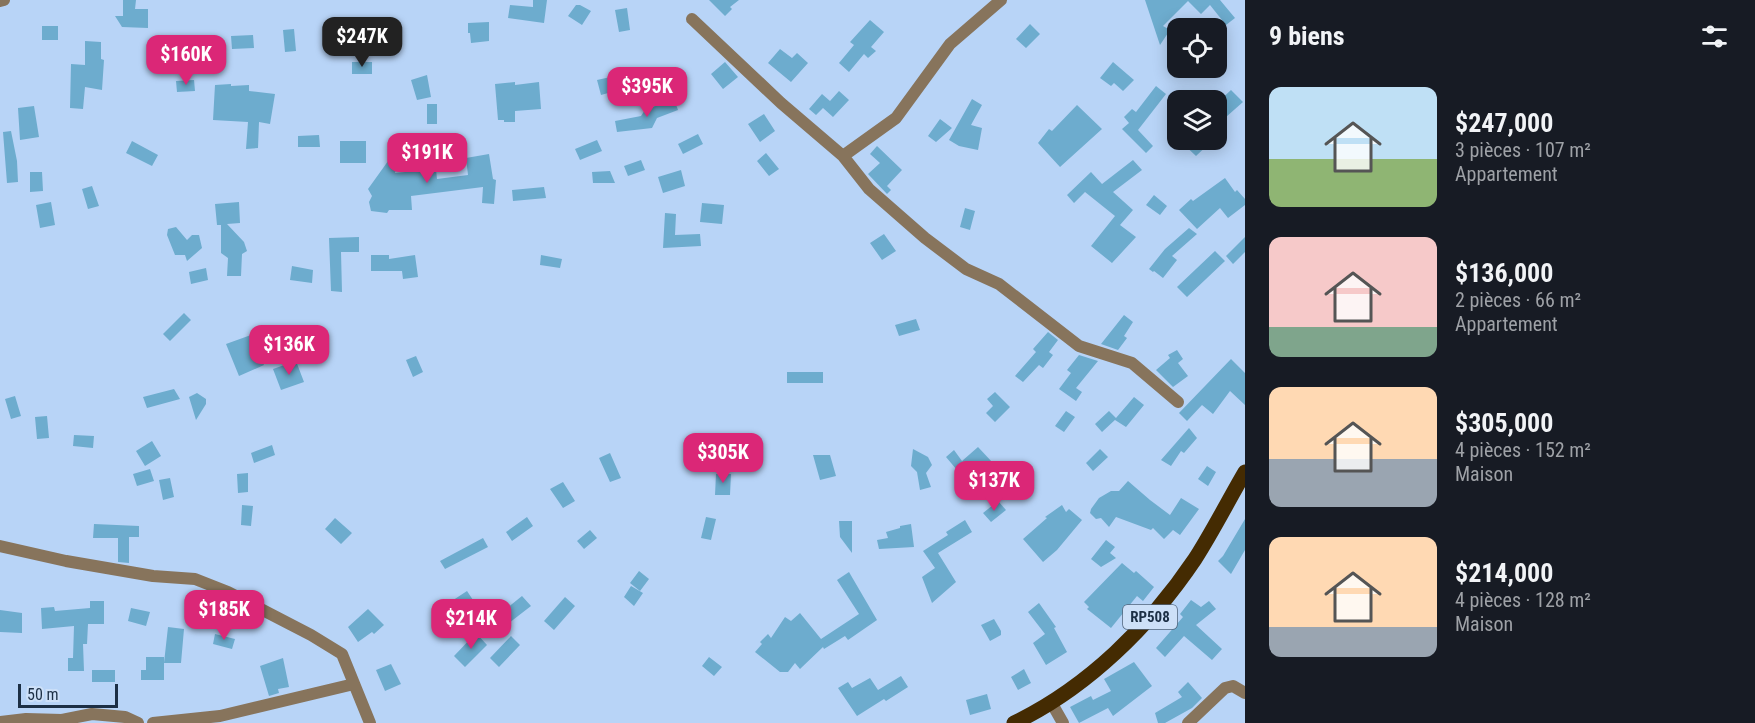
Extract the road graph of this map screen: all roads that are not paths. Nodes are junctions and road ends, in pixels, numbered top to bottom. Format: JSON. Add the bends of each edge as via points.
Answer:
{"nodes":[{"id":1,"x":1001,"y":0,"type":"edge"},
{"id":2,"x":692,"y":19,"type":"dead end"},
{"id":3,"x":843,"y":156,"type":"junction"},
{"id":4,"x":1178,"y":402,"type":"dead end"},
{"id":5,"x":1245,"y":472,"type":"edge"},
{"id":6,"x":0,"y":546,"type":"edge"},
{"id":7,"x":354,"y":684,"type":"junction"},
{"id":8,"x":1245,"y":693,"type":"edge"},
{"id":9,"x":1051,"y":702,"type":"junction"},
{"id":10,"x":0,"y":722,"type":"edge"},
{"id":11,"x":138,"y":723,"type":"edge"},
{"id":12,"x":153,"y":723,"type":"edge"},
{"id":13,"x":370,"y":723,"type":"edge"},
{"id":14,"x":1014,"y":723,"type":"edge"},
{"id":15,"x":1063,"y":723,"type":"edge"},
{"id":16,"x":1188,"y":723,"type":"edge"}],
"edges":[{"from":1,"to":3,"type":"street","via":[[950,44],[896,118]]},
{"from":2,"to":3,"type":"street"},
{"from":3,"to":4,"type":"street","via":[[869,189],[966,269],[999,284],[1079,346],[1132,363]]},
{"from":5,"to":9,"type":"main road","number":"RP508","via":[[1194,559],[1156,611],[1129,642]]},
{"from":6,"to":7,"type":"street","via":[[153,576],[202,580],[342,654]]},
{"from":7,"to":12,"type":"street","via":[[220,716]]},
{"from":7,"to":13,"type":"street"},
{"from":8,"to":16,"type":"street","via":[[1233,686],[1226,688]]},
{"from":9,"to":14,"type":"main road","number":"RP508"},
{"from":9,"to":15,"type":"street"},
{"from":10,"to":11,"type":"street","via":[[62,720],[92,714],[125,717]]}]}
